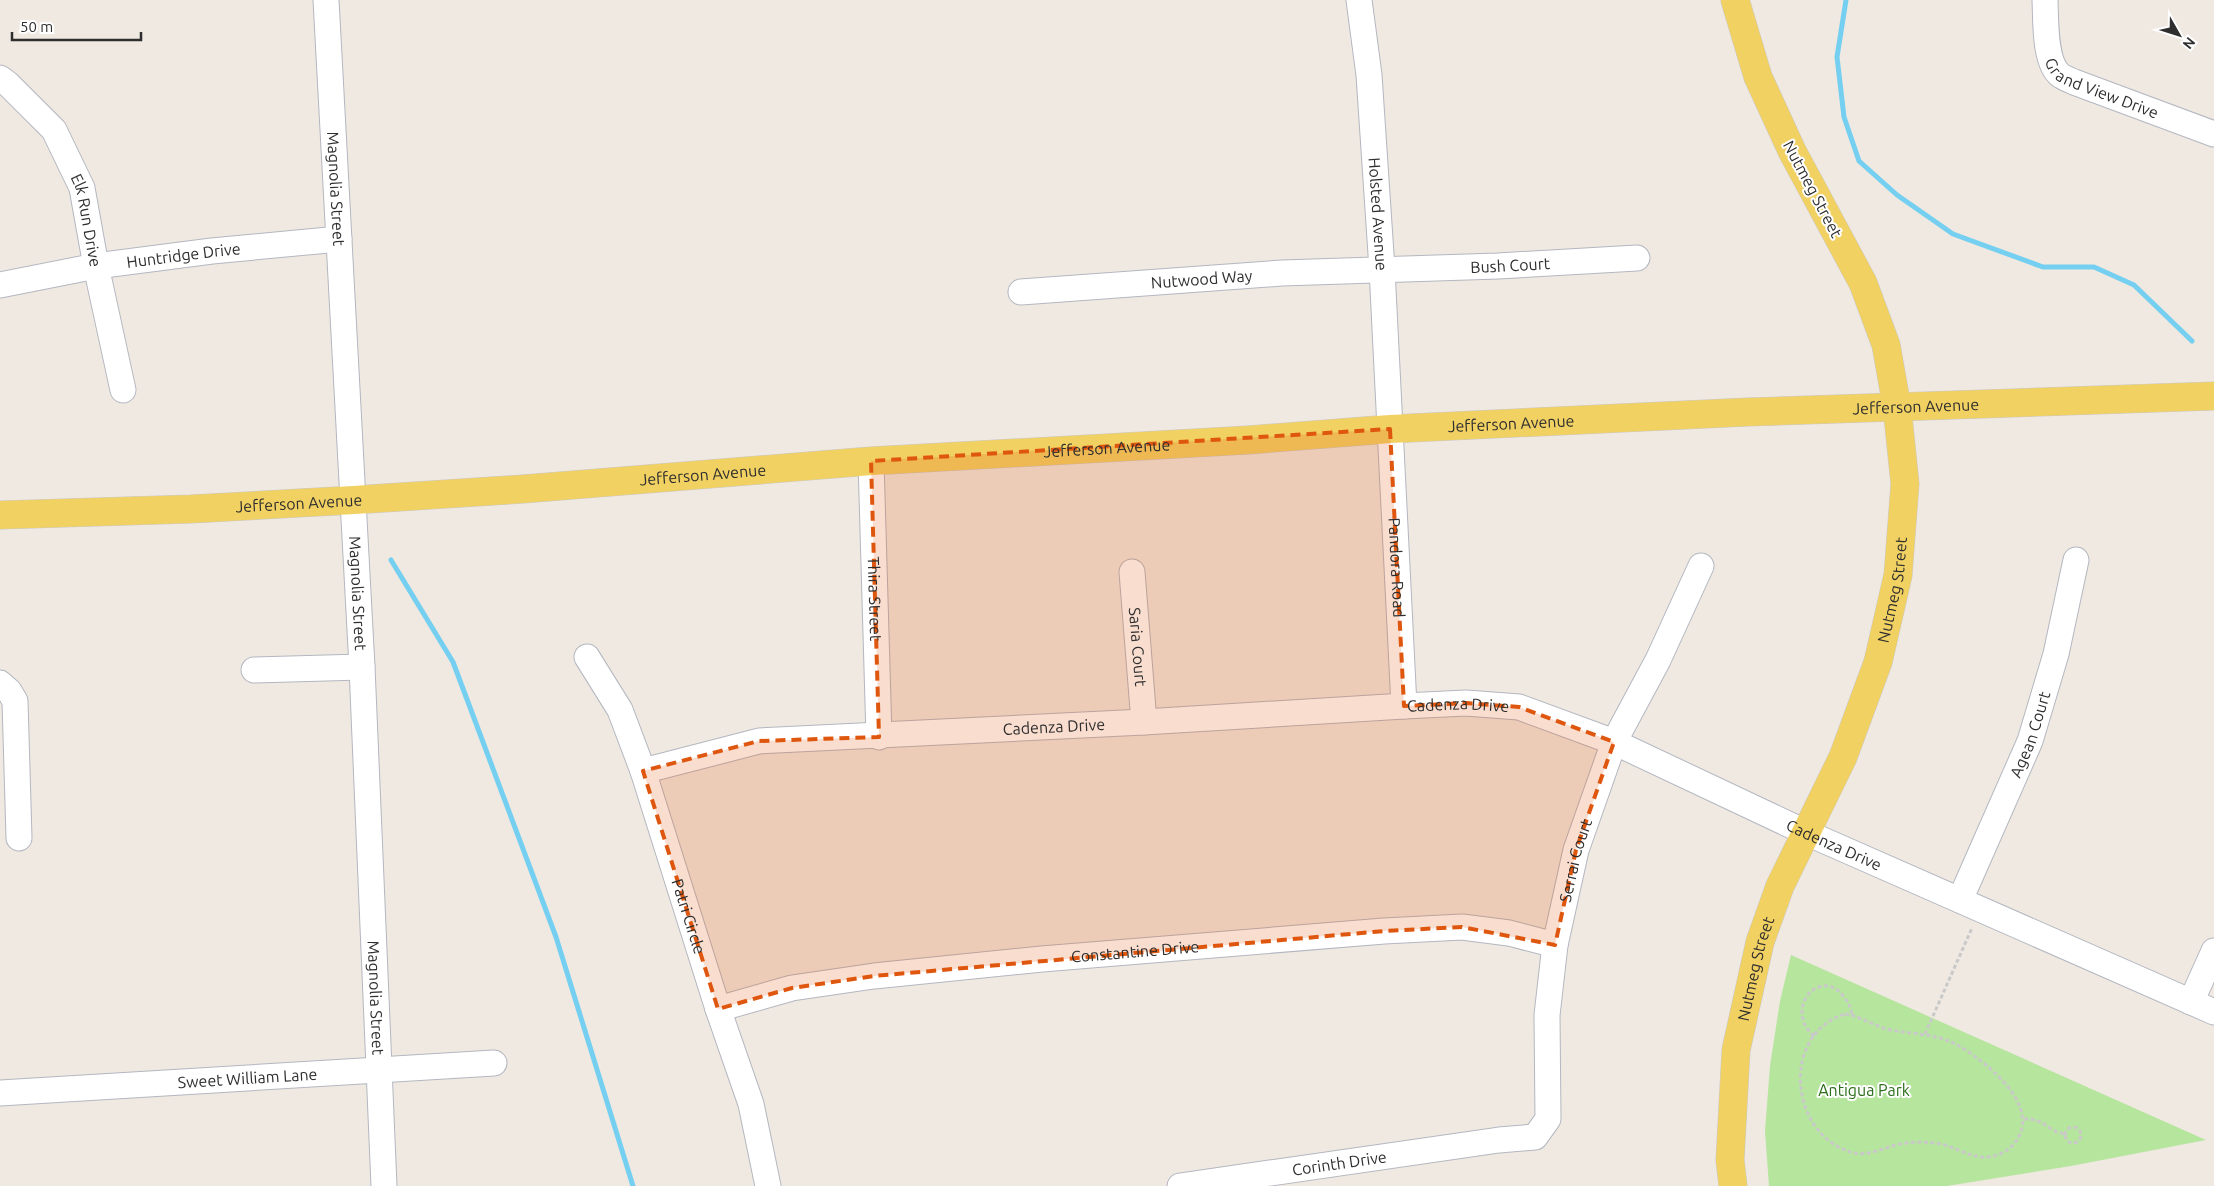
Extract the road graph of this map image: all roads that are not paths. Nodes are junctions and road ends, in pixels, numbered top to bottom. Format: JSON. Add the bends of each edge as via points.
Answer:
{"nodes":[{"id":1,"x":326,"y":0,"type":"edge"},
{"id":2,"x":1359,"y":0,"type":"edge"},
{"id":3,"x":1735,"y":0,"type":"edge"},
{"id":4,"x":2045,"y":0,"type":"edge"},
{"id":5,"x":0,"y":78,"type":"edge"},
{"id":6,"x":2214,"y":134,"type":"edge"},
{"id":7,"x":339,"y":240,"type":"junction"},
{"id":8,"x":1637,"y":258,"type":"dead end"},
{"id":9,"x":96,"y":266,"type":"junction"},
{"id":10,"x":1382,"y":269,"type":"junction"},
{"id":11,"x":0,"y":285,"type":"edge"},
{"id":12,"x":1021,"y":292,"type":"dead end"},
{"id":13,"x":123,"y":390,"type":"dead end"},
{"id":14,"x":2214,"y":396,"type":"edge"},
{"id":15,"x":1897,"y":407,"type":"junction"},
{"id":16,"x":1390,"y":429,"type":"junction"},
{"id":17,"x":871,"y":461,"type":"junction"},
{"id":18,"x":354,"y":500,"type":"junction"},
{"id":19,"x":0,"y":515,"type":"edge"},
{"id":20,"x":2076,"y":560,"type":"dead end"},
{"id":21,"x":1701,"y":566,"type":"dead end"},
{"id":22,"x":1132,"y":572,"type":"dead end"},
{"id":23,"x":587,"y":657,"type":"dead end"},
{"id":24,"x":362,"y":667,"type":"junction"},
{"id":25,"x":254,"y":670,"type":"dead end"},
{"id":26,"x":0,"y":683,"type":"edge"},
{"id":27,"x":1404,"y":706,"type":"junction"},
{"id":28,"x":1144,"y":722,"type":"junction"},
{"id":29,"x":879,"y":736,"type":"junction"},
{"id":30,"x":1614,"y":742,"type":"junction"},
{"id":31,"x":643,"y":771,"type":"junction"},
{"id":32,"x":1806,"y":833,"type":"junction"},
{"id":33,"x":19,"y":838,"type":"dead end"},
{"id":34,"x":1970,"y":905,"type":"junction"},
{"id":35,"x":1556,"y":945,"type":"junction"},
{"id":36,"x":2214,"y":951,"type":"edge"},
{"id":37,"x":2191,"y":1002,"type":"junction"},
{"id":38,"x":718,"y":1009,"type":"junction"},
{"id":39,"x":2214,"y":1012,"type":"edge"},
{"id":40,"x":494,"y":1063,"type":"dead end"},
{"id":41,"x":378,"y":1069,"type":"junction"},
{"id":42,"x":0,"y":1093,"type":"edge"},
{"id":43,"x":1499,"y":1140,"type":"joint"},
{"id":44,"x":384,"y":1186,"type":"edge"},
{"id":45,"x":768,"y":1186,"type":"edge"},
{"id":46,"x":1180,"y":1186,"type":"edge"},
{"id":47,"x":1733,"y":1186,"type":"edge"}],
"edges":[{"from":1,"to":7,"type":"street","name":"Magnolia Street"},
{"from":2,"to":10,"type":"street","name":"Holsted Avenue","via":[[1369,75]]},
{"from":3,"to":15,"type":"main road","name":"Nutmeg Street","via":[[1758,77],[1784,135],[1863,283],[1886,345]]},
{"from":4,"to":6,"type":"street","name":"Grand View Drive","via":[[2047,41],[2052,64],[2060,75]]},
{"from":5,"to":9,"type":"street","name":"Elk Run Drive","via":[[54,130],[82,188]]},
{"from":7,"to":9,"type":"street","name":"Huntridge Drive","via":[[212,251]]},
{"from":7,"to":18,"type":"street","name":"Magnolia Street"},
{"from":8,"to":10,"type":"street","name":"Bush Court"},
{"from":9,"to":11,"type":"street","name":"Huntridge Drive"},
{"from":9,"to":13,"type":"street","name":"Elk Run Drive"},
{"from":10,"to":12,"type":"street","name":"Nutwood Way"},
{"from":10,"to":16,"type":"street","name":"Holsted Avenue"},
{"from":14,"to":15,"type":"main road","name":"Jefferson Avenue"},
{"from":15,"to":16,"type":"main road","name":"Jefferson Avenue"},
{"from":15,"to":32,"type":"main road","name":"Nutmeg Street","via":[[1905,484],[1898,575],[1878,662],[1844,757]]},
{"from":16,"to":17,"type":"main road","name":"Jefferson Avenue"},
{"from":16,"to":27,"type":"street","name":"Pandora Road"},
{"from":17,"to":18,"type":"main road","name":"Jefferson Avenue"},
{"from":17,"to":29,"type":"street","name":"Thira Street"},
{"from":18,"to":19,"type":"main road","name":"Jefferson Avenue"},
{"from":18,"to":24,"type":"street","name":"Magnolia Street"},
{"from":20,"to":34,"type":"street","name":"Agean Court","via":[[2056,654],[2030,741]]},
{"from":21,"to":30,"type":"street","name":"Serrai Court","via":[[1658,660]]},
{"from":22,"to":28,"type":"street","name":"Saria Court"},
{"from":23,"to":31,"type":"street","name":"Patri Circle","via":[[620,710]]},
{"from":24,"to":25,"type":"street"},
{"from":24,"to":41,"type":"street","name":"Magnolia Street"},
{"from":26,"to":33,"type":"street","via":[[15,701]]},
{"from":27,"to":28,"type":"street","name":"Cadenza Drive"},
{"from":27,"to":30,"type":"street","name":"Cadenza Drive","via":[[1466,703],[1519,707]]},
{"from":28,"to":29,"type":"street","name":"Cadenza Drive"},
{"from":29,"to":31,"type":"street","name":"Cadenza Drive","via":[[758,741]]},
{"from":30,"to":32,"type":"street","name":"Cadenza Drive"},
{"from":30,"to":35,"type":"street","name":"Serrai Court","via":[[1576,850]]},
{"from":31,"to":38,"type":"street","name":"Patri Circle"},
{"from":32,"to":34,"type":"street","name":"Cadenza Drive"},
{"from":32,"to":47,"type":"main road","name":"Nutmeg Street","via":[[1780,886],[1760,942],[1736,1050],[1730,1160]]},
{"from":34,"to":37,"type":"street","name":"Cadenza Drive"},
{"from":35,"to":38,"type":"street","name":"Constantine Drive","via":[[1509,933],[1462,927],[1384,931],[874,976],[792,988]]},
{"from":35,"to":43,"type":"street","name":"Serrai Court","via":[[1548,1015],[1548,1119],[1535,1137]]},
{"from":36,"to":37,"type":"street"},
{"from":37,"to":39,"type":"street","name":"Cadenza Drive"},
{"from":38,"to":45,"type":"street","name":"Patri Circle","via":[[751,1104]]},
{"from":40,"to":41,"type":"street","name":"Sweet William Lane"},
{"from":41,"to":42,"type":"street","name":"Sweet William Lane"},
{"from":41,"to":44,"type":"street","name":"Magnolia Street"},
{"from":43,"to":46,"type":"street","name":"Corinth Drive"}]}
